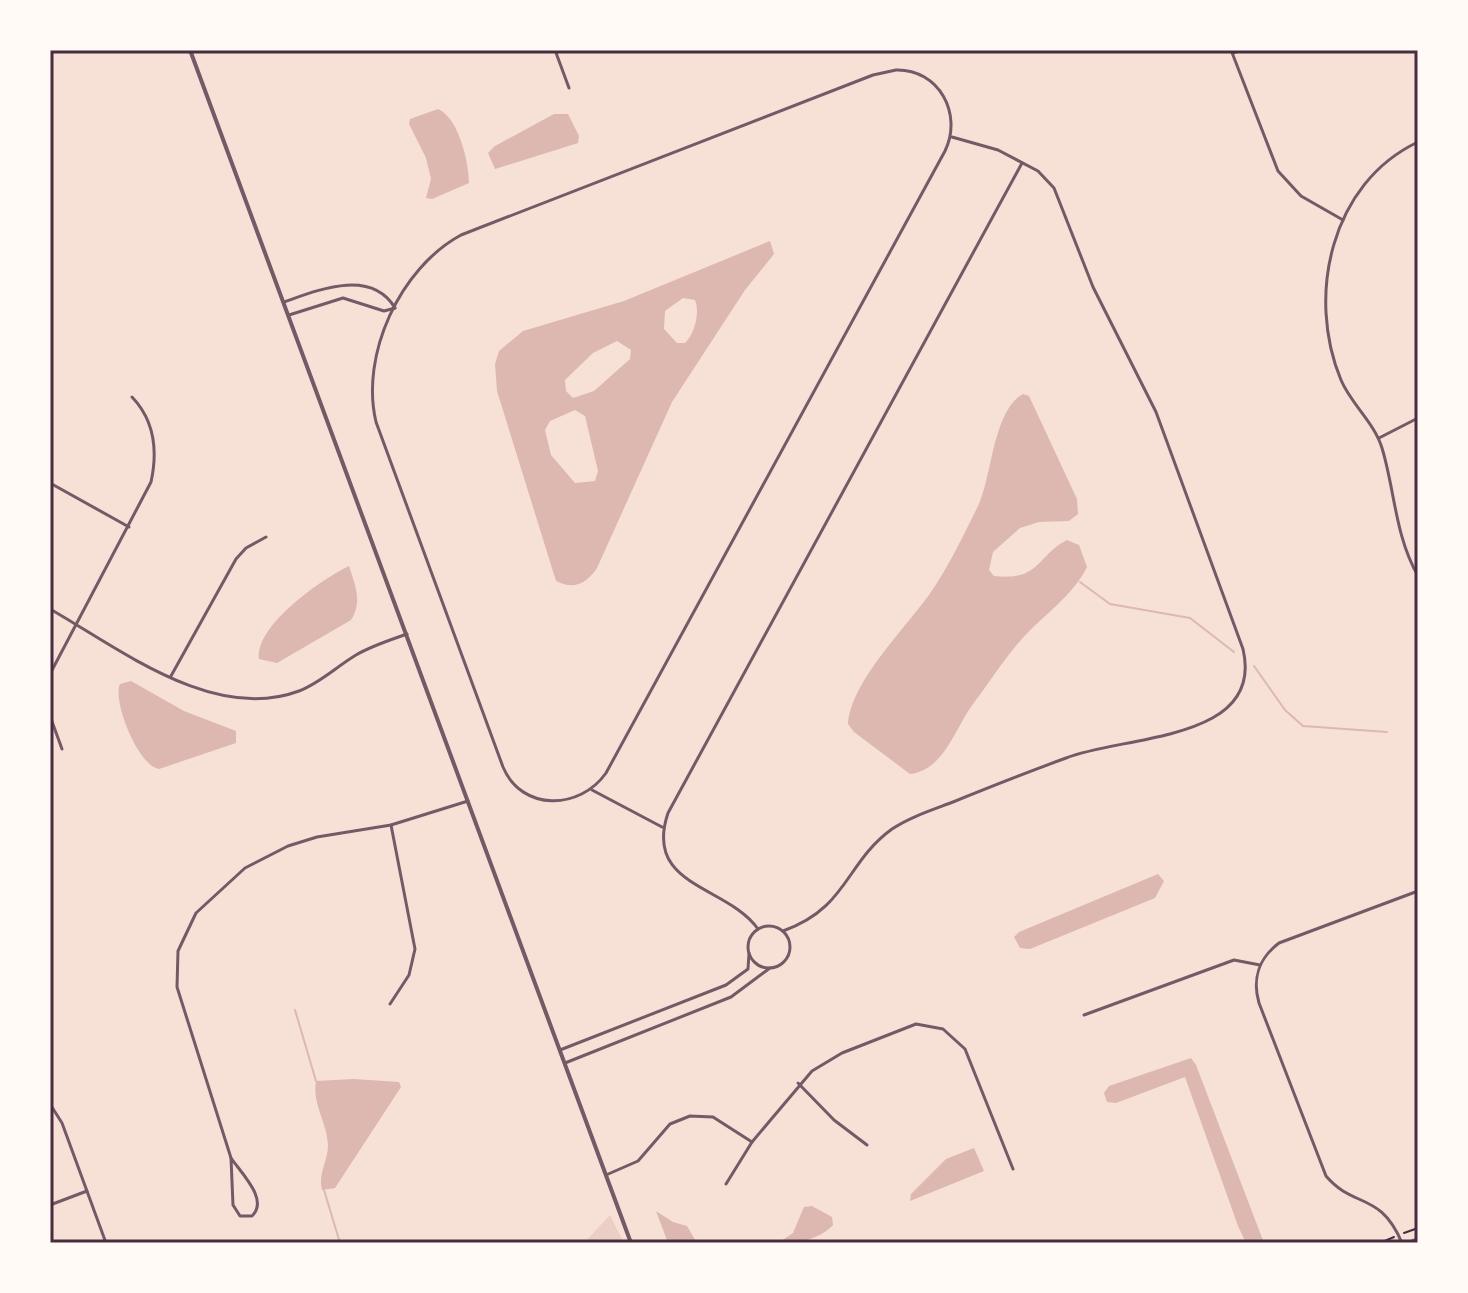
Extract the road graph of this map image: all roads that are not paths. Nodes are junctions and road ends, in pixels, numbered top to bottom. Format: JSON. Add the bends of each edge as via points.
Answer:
{"nodes":[{"id":1,"x":190,"y":50,"type":"edge"},
{"id":2,"x":555,"y":50,"type":"edge"},
{"id":3,"x":1240,"y":50,"type":"edge"},
{"id":4,"x":1232,"y":52,"type":"edge"},
{"id":5,"x":569,"y":88,"type":"dead end"},
{"id":6,"x":952,"y":137,"type":"junction"},
{"id":7,"x":1418,"y":142,"type":"edge"},
{"id":8,"x":1022,"y":163,"type":"junction"},
{"id":9,"x":1343,"y":220,"type":"junction"},
{"id":10,"x":284,"y":302,"type":"junction"},
{"id":11,"x":395,"y":308,"type":"junction"},
{"id":12,"x":289,"y":315,"type":"junction"},
{"id":13,"x":132,"y":397,"type":"dead end"},
{"id":14,"x":1418,"y":418,"type":"edge"},
{"id":15,"x":1378,"y":438,"type":"junction"},
{"id":16,"x":50,"y":483,"type":"edge"},
{"id":17,"x":129,"y":527,"type":"junction"},
{"id":18,"x":266,"y":537,"type":"dead end"},
{"id":19,"x":1418,"y":576,"type":"edge"},
{"id":20,"x":50,"y":609,"type":"edge"},
{"id":21,"x":76,"y":623,"type":"junction"},
{"id":22,"x":407,"y":634,"type":"junction"},
{"id":23,"x":50,"y":674,"type":"edge"},
{"id":24,"x":171,"y":676,"type":"junction"},
{"id":25,"x":50,"y":716,"type":"edge"},
{"id":26,"x":62,"y":749,"type":"dead end"},
{"id":27,"x":592,"y":790,"type":"junction"},
{"id":28,"x":468,"y":801,"type":"junction"},
{"id":29,"x":391,"y":825,"type":"junction"},
{"id":30,"x":663,"y":828,"type":"junction"},
{"id":31,"x":1418,"y":891,"type":"edge"},
{"id":32,"x":758,"y":929,"type":"junction"},
{"id":33,"x":783,"y":931,"type":"junction"},
{"id":34,"x":749,"y":953,"type":"junction"},
{"id":35,"x":1260,"y":965,"type":"junction"},
{"id":36,"x":770,"y":968,"type":"junction"},
{"id":37,"x":390,"y":1004,"type":"dead end"},
{"id":38,"x":1084,"y":1015,"type":"dead end"},
{"id":39,"x":560,"y":1050,"type":"junction"},
{"id":40,"x":565,"y":1063,"type":"junction"},
{"id":41,"x":798,"y":1083,"type":"junction"},
{"id":42,"x":50,"y":1104,"type":"edge"},
{"id":43,"x":752,"y":1142,"type":"junction"},
{"id":44,"x":867,"y":1145,"type":"dead end"},
{"id":45,"x":231,"y":1158,"type":"junction"},
{"id":46,"x":1013,"y":1169,"type":"dead end"},
{"id":47,"x":606,"y":1175,"type":"junction"},
{"id":48,"x":726,"y":1184,"type":"dead end"},
{"id":49,"x":87,"y":1191,"type":"junction"},
{"id":50,"x":50,"y":1205,"type":"edge"},
{"id":51,"x":1418,"y":1239,"type":"edge"},
{"id":52,"x":106,"y":1243,"type":"edge"},
{"id":53,"x":631,"y":1243,"type":"edge"},
{"id":54,"x":1402,"y":1243,"type":"edge"},
{"id":55,"x":1408,"y":1243,"type":"edge"}],
"edges":[{"from":1,"to":10,"type":"street"},
{"from":2,"to":5,"type":"street"},
{"from":3,"to":4,"type":"street"},
{"from":4,"to":9,"type":"street","via":[[1278,171],[1308,201]]},
{"from":6,"to":8,"type":"street","via":[[992,147]]},
{"from":6,"to":11,"type":"street","via":[[950,109],[936,85],[907,70],[881,72],[461,235],[420,267]]},
{"from":6,"to":27,"type":"street","via":[[606,773]]},
{"from":7,"to":9,"type":"street","via":[[1375,173]]},
{"from":8,"to":30,"type":"street"},
{"from":8,"to":33,"type":"street","via":[[1054,188],[1093,287],[1156,412],[1243,649],[1243,688],[1228,711],[1210,722],[1081,752],[905,822],[874,846],[820,914]]},
{"from":9,"to":15,"type":"street","via":[[1326,271],[1327,326],[1343,384]]},
{"from":10,"to":11,"type":"street","via":[[342,284],[369,289]]},
{"from":10,"to":12,"type":"street"},
{"from":11,"to":12,"type":"street","via":[[384,311],[343,298]]},
{"from":11,"to":27,"type":"street","via":[[373,368],[374,412],[503,767],[515,786],[542,799],[570,800]]},
{"from":12,"to":22,"type":"street"},
{"from":13,"to":17,"type":"street","via":[[148,419],[155,453],[149,490]]},
{"from":14,"to":15,"type":"street"},
{"from":15,"to":19,"type":"street","via":[[1399,533]]},
{"from":16,"to":17,"type":"street"},
{"from":17,"to":21,"type":"street"},
{"from":18,"to":24,"type":"street","via":[[236,559]]},
{"from":20,"to":21,"type":"street"},
{"from":21,"to":23,"type":"street"},
{"from":21,"to":24,"type":"street"},
{"from":22,"to":24,"type":"street","via":[[357,654],[300,691],[268,699],[221,695]]},
{"from":22,"to":28,"type":"street"},
{"from":25,"to":26,"type":"street"},
{"from":27,"to":30,"type":"street"},
{"from":28,"to":29,"type":"street"},
{"from":28,"to":39,"type":"street"},
{"from":29,"to":37,"type":"street","via":[[415,949],[406,981]]},
{"from":29,"to":45,"type":"street","via":[[317,837],[274,852],[220,887],[186,928],[177,957],[179,993]]},
{"from":30,"to":32,"type":"street","via":[[666,851],[679,874],[746,915]]},
{"from":31,"to":35,"type":"street","via":[[1287,940]]},
{"from":32,"to":33,"type":"street"},
{"from":32,"to":34,"type":"street"},
{"from":33,"to":36,"type":"street","via":[[788,956]]},
{"from":34,"to":36,"type":"street"},
{"from":34,"to":39,"type":"street","via":[[748,969],[726,985]]},
{"from":35,"to":38,"type":"street","via":[[1226,962]]},
{"from":35,"to":54,"type":"street","via":[[1259,1003],[1321,1168],[1336,1186],[1384,1211]]},
{"from":36,"to":40,"type":"street","via":[[731,997]]},
{"from":39,"to":40,"type":"street"},
{"from":40,"to":47,"type":"street"},
{"from":41,"to":43,"type":"street"},
{"from":41,"to":44,"type":"street"},
{"from":41,"to":46,"type":"street","via":[[842,1053],[908,1027],[943,1029],[965,1049]]},
{"from":42,"to":49,"type":"street"},
{"from":43,"to":47,"type":"street","via":[[713,1117],[690,1116],[670,1124],[638,1161]]},
{"from":43,"to":48,"type":"street"},
{"from":45,"to":45,"type":"street","via":[[234,1209],[240,1216],[252,1216],[259,1200]]},
{"from":47,"to":53,"type":"street"},
{"from":49,"to":50,"type":"street"},
{"from":49,"to":52,"type":"street"},
{"from":51,"to":55,"type":"street"}]}
